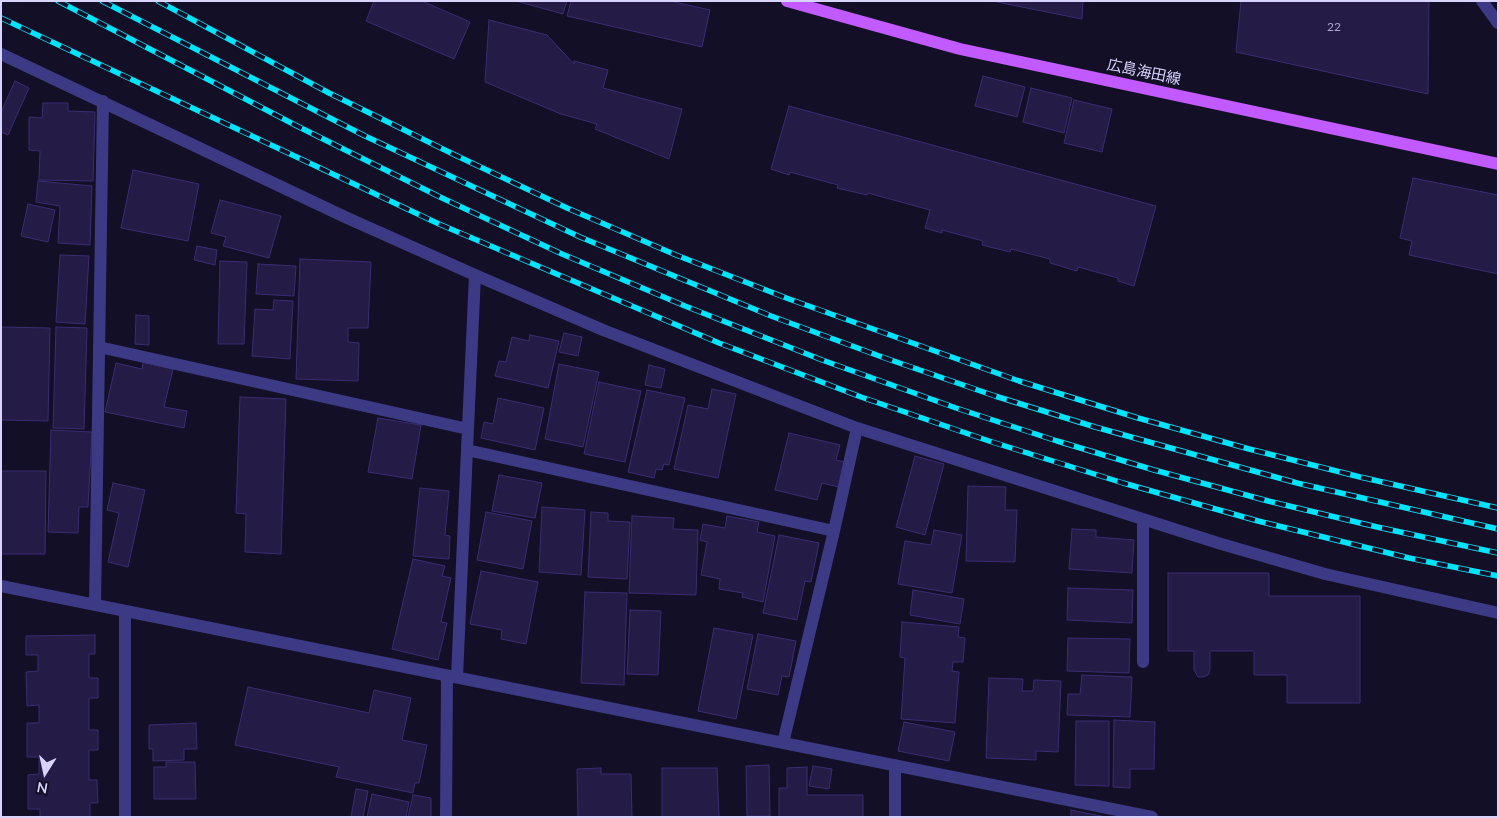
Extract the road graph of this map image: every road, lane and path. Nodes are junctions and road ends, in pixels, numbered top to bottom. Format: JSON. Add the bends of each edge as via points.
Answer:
{"nodes":[{"id":1,"x":787,"y":1,"type":"edge"},
{"id":2,"x":1482,"y":1,"type":"edge"},
{"id":3,"x":1498,"y":24,"type":"edge"},
{"id":4,"x":1,"y":54,"type":"edge"},
{"id":5,"x":103,"y":101,"type":"junction"},
{"id":6,"x":1498,"y":164,"type":"edge"},
{"id":7,"x":475,"y":275,"type":"junction"},
{"id":8,"x":99,"y":347,"type":"junction"},
{"id":9,"x":857,"y":428,"type":"junction"},
{"id":10,"x":468,"y":429,"type":"junction"},
{"id":11,"x":467,"y":450,"type":"junction"},
{"id":12,"x":1143,"y":520,"type":"junction"},
{"id":13,"x":834,"y":531,"type":"junction"},
{"id":14,"x":1,"y":586,"type":"edge"},
{"id":15,"x":95,"y":605,"type":"junction"},
{"id":16,"x":125,"y":611,"type":"junction"},
{"id":17,"x":1498,"y":612,"type":"edge"},
{"id":18,"x":1143,"y":662,"type":"dead end"},
{"id":19,"x":452,"y":676,"type":"junction"},
{"id":20,"x":783,"y":743,"type":"junction"},
{"id":21,"x":895,"y":766,"type":"junction"},
{"id":22,"x":125,"y":817,"type":"edge"},
{"id":23,"x":446,"y":817,"type":"edge"},
{"id":24,"x":895,"y":817,"type":"edge"},
{"id":25,"x":1152,"y":817,"type":"edge"}],
"edges":[{"from":1,"to":6,"type":"main road","name":"広島海田線","via":[[960,49]]},
{"from":2,"to":3,"type":"street"},
{"from":4,"to":5,"type":"street"},
{"from":5,"to":7,"type":"street","via":[[345,217]]},
{"from":5,"to":8,"type":"street"},
{"from":7,"to":9,"type":"street","via":[[603,330]]},
{"from":7,"to":10,"type":"street"},
{"from":8,"to":10,"type":"street"},
{"from":8,"to":15,"type":"street"},
{"from":9,"to":12,"type":"street"},
{"from":9,"to":13,"type":"street"},
{"from":10,"to":11,"type":"street"},
{"from":11,"to":13,"type":"street"},
{"from":11,"to":19,"type":"street"},
{"from":12,"to":17,"type":"street","via":[[1325,574]]},
{"from":12,"to":18,"type":"street"},
{"from":13,"to":20,"type":"street"},
{"from":14,"to":15,"type":"street"},
{"from":15,"to":16,"type":"street"},
{"from":16,"to":19,"type":"street"},
{"from":16,"to":22,"type":"street"},
{"from":19,"to":20,"type":"street"},
{"from":19,"to":23,"type":"street"},
{"from":20,"to":21,"type":"street"},
{"from":21,"to":24,"type":"street"},
{"from":21,"to":25,"type":"street"}]}
